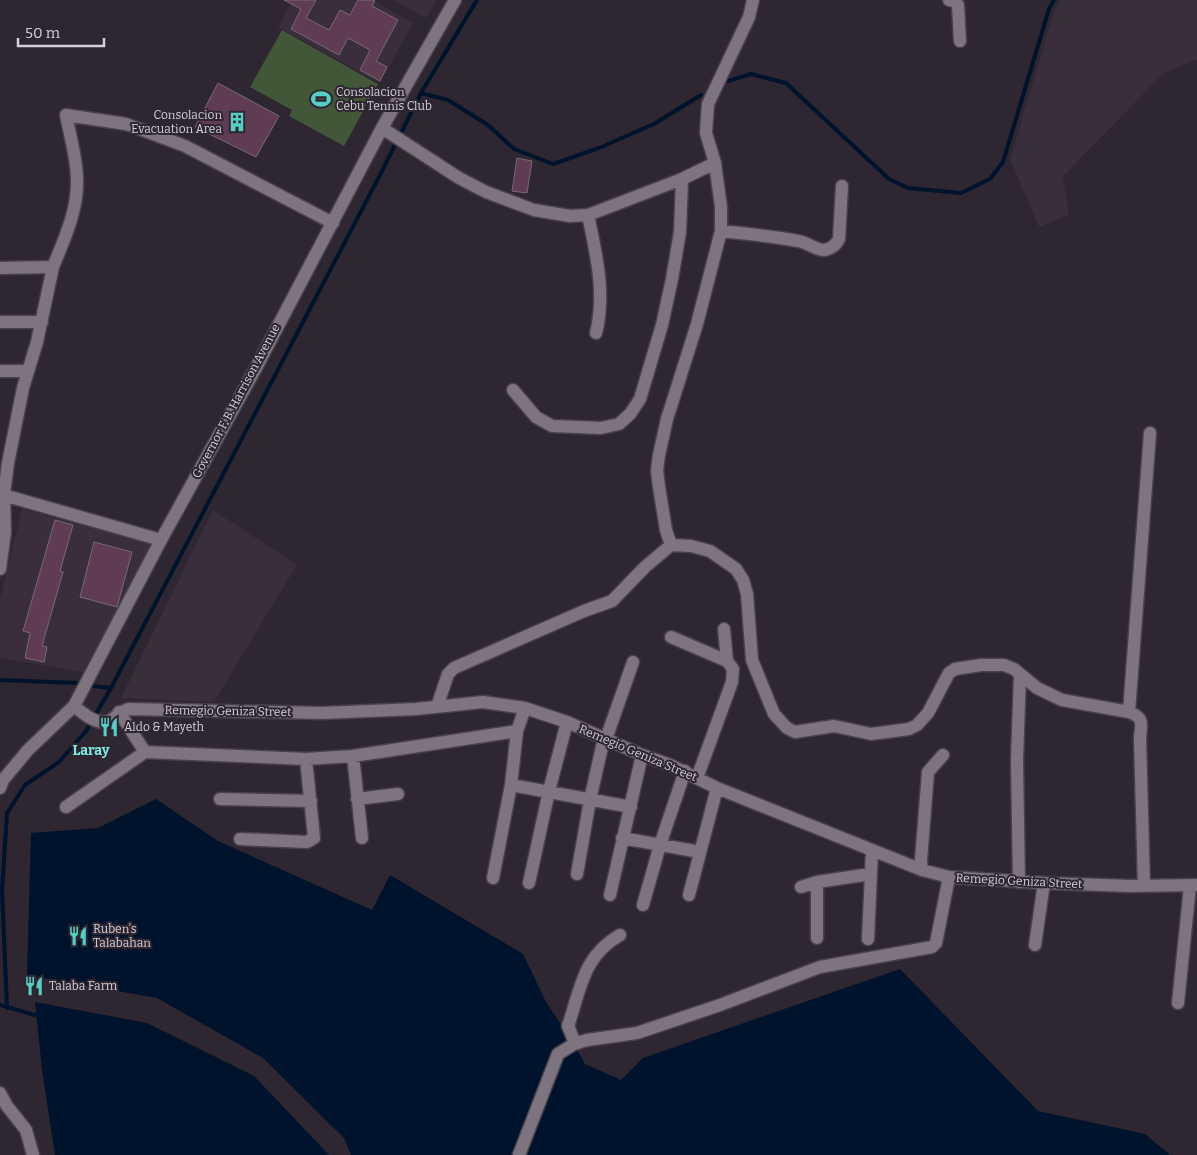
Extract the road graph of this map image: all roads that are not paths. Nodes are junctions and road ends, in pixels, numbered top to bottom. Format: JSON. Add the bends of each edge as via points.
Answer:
{"nodes":[{"id":1,"x":454,"y":0,"type":"edge"},
{"id":2,"x":753,"y":0,"type":"edge"},
{"id":3,"x":949,"y":0,"type":"edge"},
{"id":4,"x":960,"y":41,"type":"dead end"},
{"id":5,"x":382,"y":128,"type":"junction"},
{"id":6,"x":716,"y":163,"type":"junction"},
{"id":7,"x":682,"y":179,"type":"junction"},
{"id":8,"x":842,"y":186,"type":"dead end"},
{"id":9,"x":588,"y":215,"type":"junction"},
{"id":10,"x":333,"y":223,"type":"junction"},
{"id":11,"x":721,"y":231,"type":"junction"},
{"id":12,"x":54,"y":267,"type":"junction"},
{"id":13,"x":0,"y":268,"type":"edge"},
{"id":14,"x":0,"y":322,"type":"edge"},
{"id":15,"x":42,"y":322,"type":"junction"},
{"id":16,"x":596,"y":333,"type":"dead end"},
{"id":17,"x":0,"y":371,"type":"edge"},
{"id":18,"x":28,"y":371,"type":"junction"},
{"id":19,"x":513,"y":390,"type":"dead end"},
{"id":20,"x":1150,"y":433,"type":"dead end"},
{"id":21,"x":2,"y":494,"type":"edge"},
{"id":22,"x":161,"y":540,"type":"junction"},
{"id":23,"x":672,"y":545,"type":"junction"},
{"id":24,"x":0,"y":569,"type":"edge"},
{"id":25,"x":724,"y":629,"type":"dead end"},
{"id":26,"x":671,"y":637,"type":"dead end"},
{"id":27,"x":728,"y":661,"type":"junction"},
{"id":28,"x":633,"y":662,"type":"dead end"},
{"id":29,"x":1020,"y":674,"type":"junction"},
{"id":30,"x":74,"y":706,"type":"junction"},
{"id":31,"x":437,"y":707,"type":"junction"},
{"id":32,"x":525,"y":708,"type":"junction"},
{"id":33,"x":120,"y":712,"type":"junction"},
{"id":34,"x":1129,"y":712,"type":"junction"},
{"id":35,"x":567,"y":722,"type":"junction"},
{"id":36,"x":517,"y":731,"type":"junction"},
{"id":37,"x":605,"y":738,"type":"junction"},
{"id":38,"x":145,"y":752,"type":"junction"},
{"id":39,"x":642,"y":755,"type":"junction"},
{"id":40,"x":943,"y":755,"type":"dead end"},
{"id":41,"x":353,"y":756,"type":"junction"},
{"id":42,"x":306,"y":759,"type":"junction"},
{"id":43,"x":684,"y":772,"type":"junction"},
{"id":44,"x":697,"y":778,"type":"junction"},
{"id":45,"x":511,"y":785,"type":"junction"},
{"id":46,"x":0,"y":788,"type":"edge"},
{"id":47,"x":717,"y":788,"type":"junction"},
{"id":48,"x":549,"y":791,"type":"junction"},
{"id":49,"x":398,"y":794,"type":"dead end"},
{"id":50,"x":220,"y":799,"type":"dead end"},
{"id":51,"x":357,"y":799,"type":"junction"},
{"id":52,"x":590,"y":800,"type":"junction"},
{"id":53,"x":311,"y":802,"type":"junction"},
{"id":54,"x":66,"y":807,"type":"dead end"},
{"id":55,"x":631,"y":807,"type":"junction"},
{"id":56,"x":362,"y":838,"type":"dead end"},
{"id":57,"x":622,"y":838,"type":"junction"},
{"id":58,"x":240,"y":839,"type":"dead end"},
{"id":59,"x":660,"y":844,"type":"junction"},
{"id":60,"x":872,"y":851,"type":"junction"},
{"id":61,"x":700,"y":852,"type":"junction"},
{"id":62,"x":922,"y":870,"type":"junction"},
{"id":63,"x":577,"y":874,"type":"dead end"},
{"id":64,"x":870,"y":874,"type":"junction"},
{"id":65,"x":949,"y":877,"type":"junction"},
{"id":66,"x":493,"y":878,"type":"dead end"},
{"id":67,"x":817,"y":882,"type":"junction"},
{"id":68,"x":1019,"y":882,"type":"junction"},
{"id":69,"x":530,"y":883,"type":"dead end"},
{"id":70,"x":1044,"y":883,"type":"junction"},
{"id":71,"x":1144,"y":886,"type":"junction"},
{"id":72,"x":1194,"y":886,"type":"edge"},
{"id":73,"x":801,"y":887,"type":"dead end"},
{"id":74,"x":610,"y":895,"type":"dead end"},
{"id":75,"x":689,"y":895,"type":"dead end"},
{"id":76,"x":643,"y":905,"type":"dead end"},
{"id":77,"x":620,"y":935,"type":"dead end"},
{"id":78,"x":817,"y":938,"type":"dead end"},
{"id":79,"x":868,"y":939,"type":"dead end"},
{"id":80,"x":1034,"y":945,"type":"dead end"},
{"id":81,"x":1178,"y":1003,"type":"dead end"},
{"id":82,"x":575,"y":1043,"type":"junction"},
{"id":83,"x":0,"y":1093,"type":"edge"},
{"id":84,"x":33,"y":1155,"type":"edge"},
{"id":85,"x":519,"y":1155,"type":"edge"}],
"edges":[{"from":1,"to":5,"type":"street","name":"Governor F. B. Harrison Avenue"},
{"from":2,"to":6,"type":"street","via":[[749,17],[708,104],[706,133]]},
{"from":3,"to":4,"type":"street","via":[[958,5]]},
{"from":5,"to":9,"type":"street","via":[[486,192],[534,210],[570,216]]},
{"from":5,"to":10,"type":"street","name":"Governor F. B. Harrison Avenue"},
{"from":6,"to":7,"type":"street"},
{"from":6,"to":11,"type":"street"},
{"from":7,"to":9,"type":"street"},
{"from":7,"to":19,"type":"street","via":[[680,232],[662,324],[640,399],[630,414],[619,424],[601,428],[552,426],[536,417]]},
{"from":8,"to":11,"type":"street","via":[[838,239],[831,248],[817,249],[800,241]]},
{"from":9,"to":16,"type":"street","via":[[599,270]]},
{"from":10,"to":12,"type":"street","via":[[185,146],[126,124],[66,114],[78,181],[70,225]]},
{"from":10,"to":22,"type":"street","name":"Governor F. B. Harrison Avenue"},
{"from":11,"to":23,"type":"street","via":[[659,455],[659,487],[666,530]]},
{"from":12,"to":13,"type":"street"},
{"from":12,"to":15,"type":"street"},
{"from":14,"to":15,"type":"street"},
{"from":15,"to":18,"type":"street"},
{"from":17,"to":18,"type":"street"},
{"from":18,"to":21,"type":"street"},
{"from":20,"to":34,"type":"street"},
{"from":21,"to":22,"type":"street"},
{"from":21,"to":24,"type":"street","via":[[5,532]]},
{"from":22,"to":30,"type":"street","name":"Governor F. B. Harrison Avenue"},
{"from":23,"to":29,"type":"street","via":[[710,551],[736,570],[743,580],[752,660],[774,714],[795,732],[834,726],[871,734],[910,729],[928,713],[949,673],[955,669],[994,664],[1004,665]]},
{"from":23,"to":31,"type":"street","via":[[612,601],[454,668],[448,674]]},
{"from":25,"to":27,"type":"street"},
{"from":26,"to":27,"type":"street"},
{"from":27,"to":44,"type":"street","via":[[733,669],[732,682]]},
{"from":28,"to":37,"type":"street"},
{"from":29,"to":34,"type":"street","via":[[1037,688],[1062,700]]},
{"from":29,"to":68,"type":"street","via":[[1017,760]]},
{"from":30,"to":33,"type":"street","name":"Remegio Geniza Street","via":[[99,722],[108,722]]},
{"from":30,"to":46,"type":"street","name":"Governor F. B. Harrison Avenue","via":[[28,750]]},
{"from":31,"to":32,"type":"street","name":"Remegio Geniza Street","via":[[483,702]]},
{"from":31,"to":33,"type":"street","name":"Remegio Geniza Street","via":[[322,713],[139,709]]},
{"from":32,"to":35,"type":"street","name":"Remegio Geniza Street"},
{"from":32,"to":36,"type":"street"},
{"from":33,"to":38,"type":"street"},
{"from":34,"to":71,"type":"street","via":[[1137,715],[1142,723]]},
{"from":35,"to":37,"type":"street","name":"Remegio Geniza Street"},
{"from":35,"to":48,"type":"street"},
{"from":36,"to":41,"type":"street"},
{"from":36,"to":45,"type":"street"},
{"from":37,"to":39,"type":"street","name":"Remegio Geniza Street"},
{"from":37,"to":52,"type":"street"},
{"from":38,"to":42,"type":"street"},
{"from":38,"to":54,"type":"street"},
{"from":39,"to":43,"type":"street","name":"Remegio Geniza Street"},
{"from":39,"to":55,"type":"street"},
{"from":40,"to":62,"type":"street","via":[[928,772]]},
{"from":41,"to":42,"type":"street"},
{"from":41,"to":51,"type":"street"},
{"from":42,"to":53,"type":"street"},
{"from":43,"to":44,"type":"street","name":"Remegio Geniza Street"},
{"from":43,"to":59,"type":"street"},
{"from":44,"to":47,"type":"street","name":"Remegio Geniza Street"},
{"from":45,"to":48,"type":"street"},
{"from":45,"to":66,"type":"street"},
{"from":47,"to":60,"type":"street","name":"Remegio Geniza Street"},
{"from":47,"to":61,"type":"street"},
{"from":48,"to":52,"type":"street"},
{"from":48,"to":69,"type":"street"},
{"from":49,"to":51,"type":"street"},
{"from":50,"to":53,"type":"street"},
{"from":51,"to":56,"type":"street"},
{"from":52,"to":55,"type":"street"},
{"from":52,"to":63,"type":"street"},
{"from":53,"to":58,"type":"street","via":[[314,838],[311,841]]},
{"from":55,"to":57,"type":"street"},
{"from":57,"to":59,"type":"street"},
{"from":57,"to":74,"type":"street"},
{"from":59,"to":61,"type":"street"},
{"from":59,"to":76,"type":"street"},
{"from":60,"to":62,"type":"street","name":"Remegio Geniza Street"},
{"from":60,"to":64,"type":"street"},
{"from":61,"to":75,"type":"street"},
{"from":62,"to":65,"type":"street","name":"Remegio Geniza Street"},
{"from":64,"to":67,"type":"street"},
{"from":64,"to":79,"type":"street"},
{"from":65,"to":68,"type":"street","name":"Remegio Geniza Street"},
{"from":65,"to":82,"type":"street","via":[[936,943],[932,947],[820,967],[637,1033]]},
{"from":67,"to":73,"type":"street"},
{"from":67,"to":78,"type":"street"},
{"from":68,"to":70,"type":"street","name":"Remegio Geniza Street"},
{"from":70,"to":71,"type":"street","name":"Remegio Geniza Street"},
{"from":70,"to":80,"type":"street"},
{"from":71,"to":72,"type":"street","name":"Remegio Geniza Street"},
{"from":72,"to":81,"type":"street"},
{"from":77,"to":82,"type":"street","via":[[590,961],[568,1026]]},
{"from":82,"to":85,"type":"street","via":[[558,1054]]},
{"from":83,"to":84,"type":"street","via":[[26,1130]]}]}
